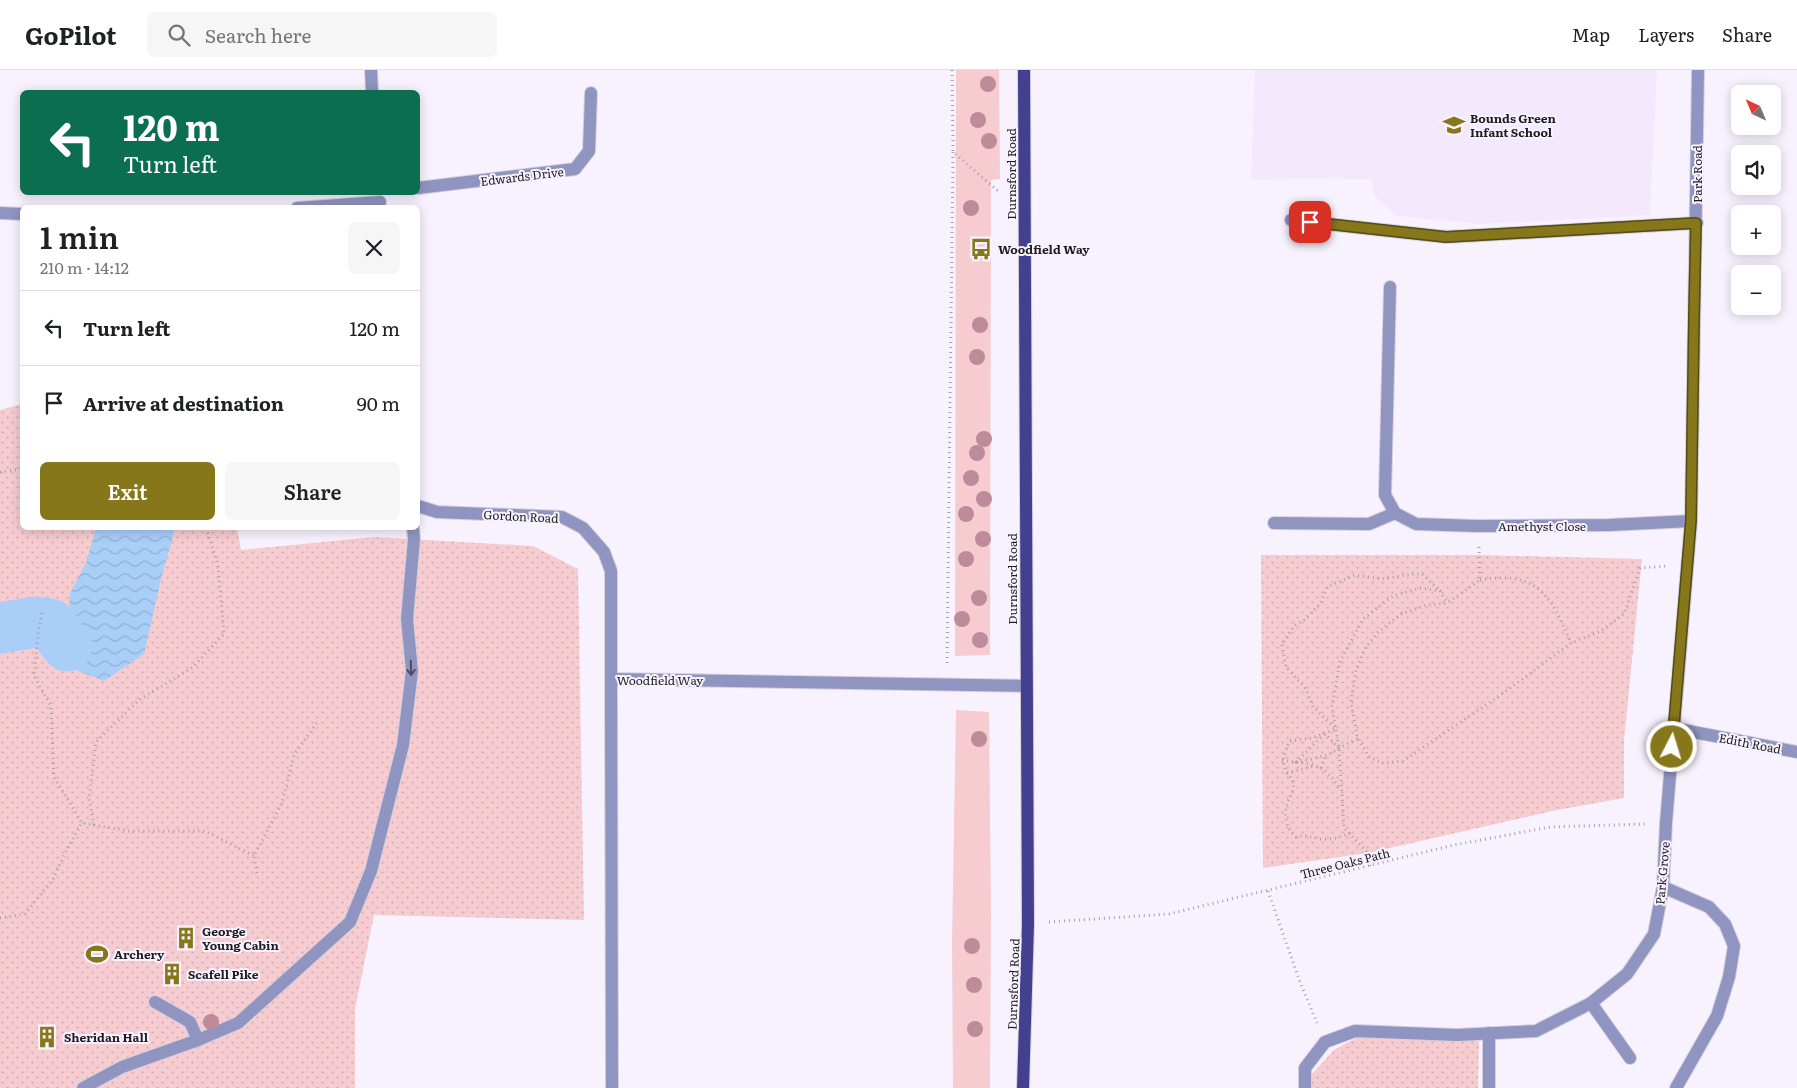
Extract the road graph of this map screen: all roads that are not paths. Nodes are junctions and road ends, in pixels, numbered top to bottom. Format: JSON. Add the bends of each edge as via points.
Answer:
{"nodes":[{"id":1,"x":370,"y":70,"type":"edge"},
{"id":2,"x":1024,"y":70,"type":"edge"},
{"id":3,"x":1698,"y":70,"type":"edge"},
{"id":4,"x":372,"y":90,"type":"edge"},
{"id":5,"x":591,"y":93,"type":"dead end"},
{"id":6,"x":420,"y":188,"type":"edge"},
{"id":7,"x":380,"y":201,"type":"edge"},
{"id":8,"x":333,"y":205,"type":"edge"},
{"id":9,"x":0,"y":213,"type":"edge"},
{"id":10,"x":20,"y":214,"type":"edge"},
{"id":11,"x":1291,"y":220,"type":"dead end"},
{"id":12,"x":1696,"y":223,"type":"junction"},
{"id":13,"x":1390,"y":287,"type":"dead end"},
{"id":14,"x":420,"y":507,"type":"edge"},
{"id":15,"x":1395,"y":513,"type":"junction"},
{"id":16,"x":1691,"y":520,"type":"junction"},
{"id":17,"x":1274,"y":523,"type":"dead end"},
{"id":18,"x":413,"y":530,"type":"edge"},
{"id":19,"x":611,"y":679,"type":"junction"},
{"id":20,"x":1026,"y":686,"type":"junction"},
{"id":21,"x":1674,"y":728,"type":"junction"},
{"id":22,"x":1797,"y":752,"type":"edge"},
{"id":23,"x":1663,"y":887,"type":"junction"},
{"id":24,"x":155,"y":1002,"type":"dead end"},
{"id":25,"x":1591,"y":1003,"type":"junction"},
{"id":26,"x":1489,"y":1033,"type":"junction"},
{"id":27,"x":198,"y":1040,"type":"junction"},
{"id":28,"x":1630,"y":1058,"type":"dead end"},
{"id":29,"x":83,"y":1088,"type":"edge"},
{"id":30,"x":612,"y":1088,"type":"edge"},
{"id":31,"x":1023,"y":1088,"type":"edge"},
{"id":32,"x":1305,"y":1088,"type":"edge"},
{"id":33,"x":1489,"y":1088,"type":"edge"},
{"id":34,"x":1676,"y":1088,"type":"edge"}],
"edges":[{"from":1,"to":4,"type":"street"},
{"from":2,"to":20,"type":"main road","name":"Durnsford Road"},
{"from":3,"to":12,"type":"street","name":"Park Road"},
{"from":5,"to":6,"type":"street","name":"Edwards Drive","via":[[589,151],[575,170]]},
{"from":7,"to":8,"type":"street"},
{"from":9,"to":10,"type":"street"},
{"from":11,"to":12,"type":"street","via":[[1446,237]]},
{"from":12,"to":16,"type":"street","name":"Park Road"},
{"from":13,"to":15,"type":"street","via":[[1385,495]]},
{"from":14,"to":19,"type":"street","name":"Gordon Road","via":[[437,512],[562,517],[584,528],[604,552],[611,571]]},
{"from":15,"to":16,"type":"street","name":"Amethyst Close","via":[[1416,524],[1478,526],[1609,525]]},
{"from":15,"to":17,"type":"street","via":[[1369,524]]},
{"from":16,"to":21,"type":"street","name":"Park Road"},
{"from":18,"to":27,"type":"street","one_way":true,"via":[[407,619],[412,671],[401,754],[371,871],[350,922],[238,1023]]},
{"from":19,"to":20,"type":"street","name":"Woodfield Way"},
{"from":19,"to":30,"type":"street","name":"Woodfield Way"},
{"from":20,"to":31,"type":"main road","name":"Durnsford Road","via":[[1028,924]]},
{"from":21,"to":22,"type":"street","name":"Edith Road"},
{"from":21,"to":23,"type":"street","name":"Park Grove"},
{"from":23,"to":25,"type":"street","name":"Park Grove","via":[[1654,934],[1627,974]]},
{"from":23,"to":34,"type":"street","via":[[1709,907],[1725,924],[1734,946],[1717,1016]]},
{"from":24,"to":27,"type":"street","via":[[190,1022]]},
{"from":25,"to":26,"type":"street","name":"Park Grove","via":[[1536,1031]]},
{"from":25,"to":28,"type":"street"},
{"from":26,"to":32,"type":"street","name":"Park Grove","via":[[1356,1031],[1325,1042],[1305,1068]]},
{"from":26,"to":33,"type":"street"},
{"from":27,"to":29,"type":"street","via":[[122,1067]]}]}
